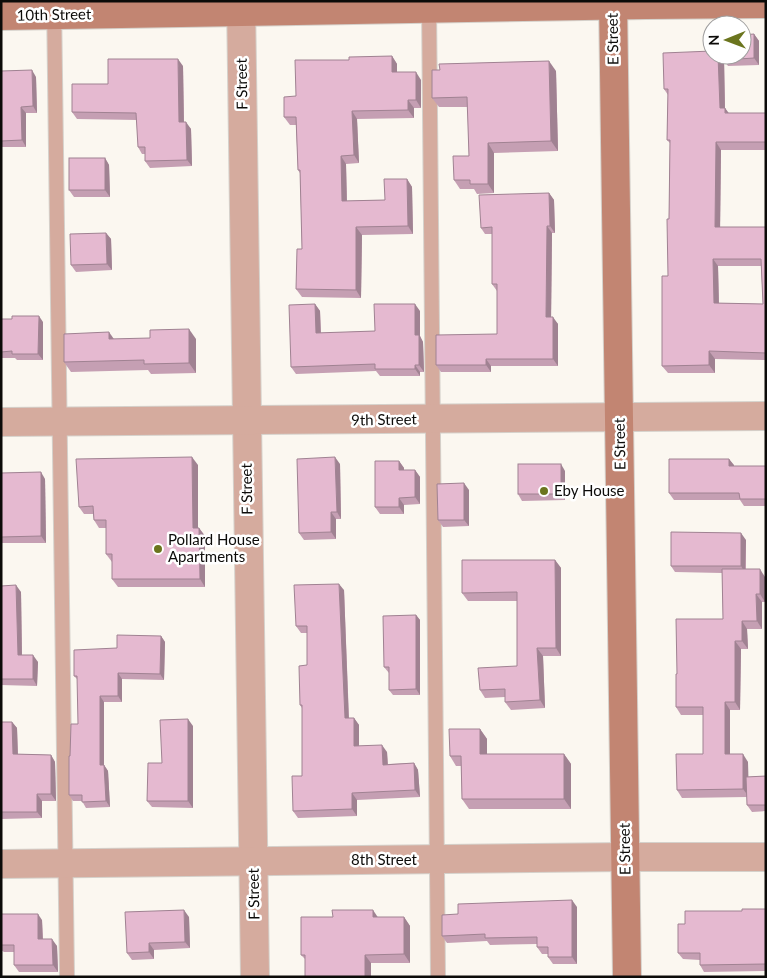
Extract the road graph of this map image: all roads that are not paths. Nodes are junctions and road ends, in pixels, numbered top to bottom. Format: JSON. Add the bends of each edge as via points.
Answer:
{"nodes":[{"id":1,"x":613,"y":3,"type":"edge"},
{"id":2,"x":766,"y":4,"type":"edge"},
{"id":3,"x":429,"y":5,"type":"edge"},
{"id":4,"x":241,"y":7,"type":"edge"},
{"id":5,"x":55,"y":8,"type":"edge"},
{"id":6,"x":1,"y":16,"type":"edge"},
{"id":7,"x":766,"y":416,"type":"edge"},
{"id":8,"x":619,"y":418,"type":"junction"},
{"id":9,"x":433,"y":419,"type":"junction"},
{"id":10,"x":246,"y":421,"type":"junction"},
{"id":11,"x":1,"y":422,"type":"edge"},
{"id":12,"x":60,"y":422,"type":"junction"},
{"id":13,"x":625,"y":857,"type":"junction"},
{"id":14,"x":766,"y":857,"type":"edge"},
{"id":15,"x":436,"y":860,"type":"junction"},
{"id":16,"x":253,"y":861,"type":"junction"},
{"id":17,"x":65,"y":863,"type":"junction"},
{"id":18,"x":1,"y":864,"type":"edge"},
{"id":19,"x":67,"y":977,"type":"edge"},
{"id":20,"x":255,"y":977,"type":"edge"},
{"id":21,"x":438,"y":977,"type":"edge"},
{"id":22,"x":627,"y":977,"type":"edge"}],
"edges":[{"from":1,"to":2,"type":"street","name":"10th Street"},
{"from":1,"to":3,"type":"street","name":"10th Street"},
{"from":1,"to":8,"type":"street","name":"E Street"},
{"from":3,"to":4,"type":"street","name":"10th Street"},
{"from":3,"to":9,"type":"lane"},
{"from":4,"to":5,"type":"street","name":"10th Street"},
{"from":4,"to":10,"type":"street","name":"F Street"},
{"from":5,"to":6,"type":"street","name":"10th Street"},
{"from":5,"to":12,"type":"lane"},
{"from":7,"to":8,"type":"street","name":"9th Street"},
{"from":8,"to":9,"type":"street","name":"9th Street"},
{"from":8,"to":13,"type":"street","name":"E Street"},
{"from":9,"to":10,"type":"street","name":"9th Street"},
{"from":9,"to":15,"type":"lane"},
{"from":10,"to":12,"type":"street","name":"9th Street"},
{"from":10,"to":16,"type":"street","name":"F Street"},
{"from":11,"to":12,"type":"street","name":"9th Street"},
{"from":12,"to":17,"type":"lane"},
{"from":13,"to":14,"type":"street","name":"8th Street"},
{"from":13,"to":15,"type":"street","name":"8th Street"},
{"from":13,"to":22,"type":"street","name":"E Street"},
{"from":15,"to":16,"type":"street","name":"8th Street"},
{"from":15,"to":21,"type":"lane"},
{"from":16,"to":17,"type":"street","name":"8th Street"},
{"from":16,"to":20,"type":"street","name":"F Street"},
{"from":17,"to":18,"type":"street","name":"8th Street"},
{"from":17,"to":19,"type":"lane"}]}
